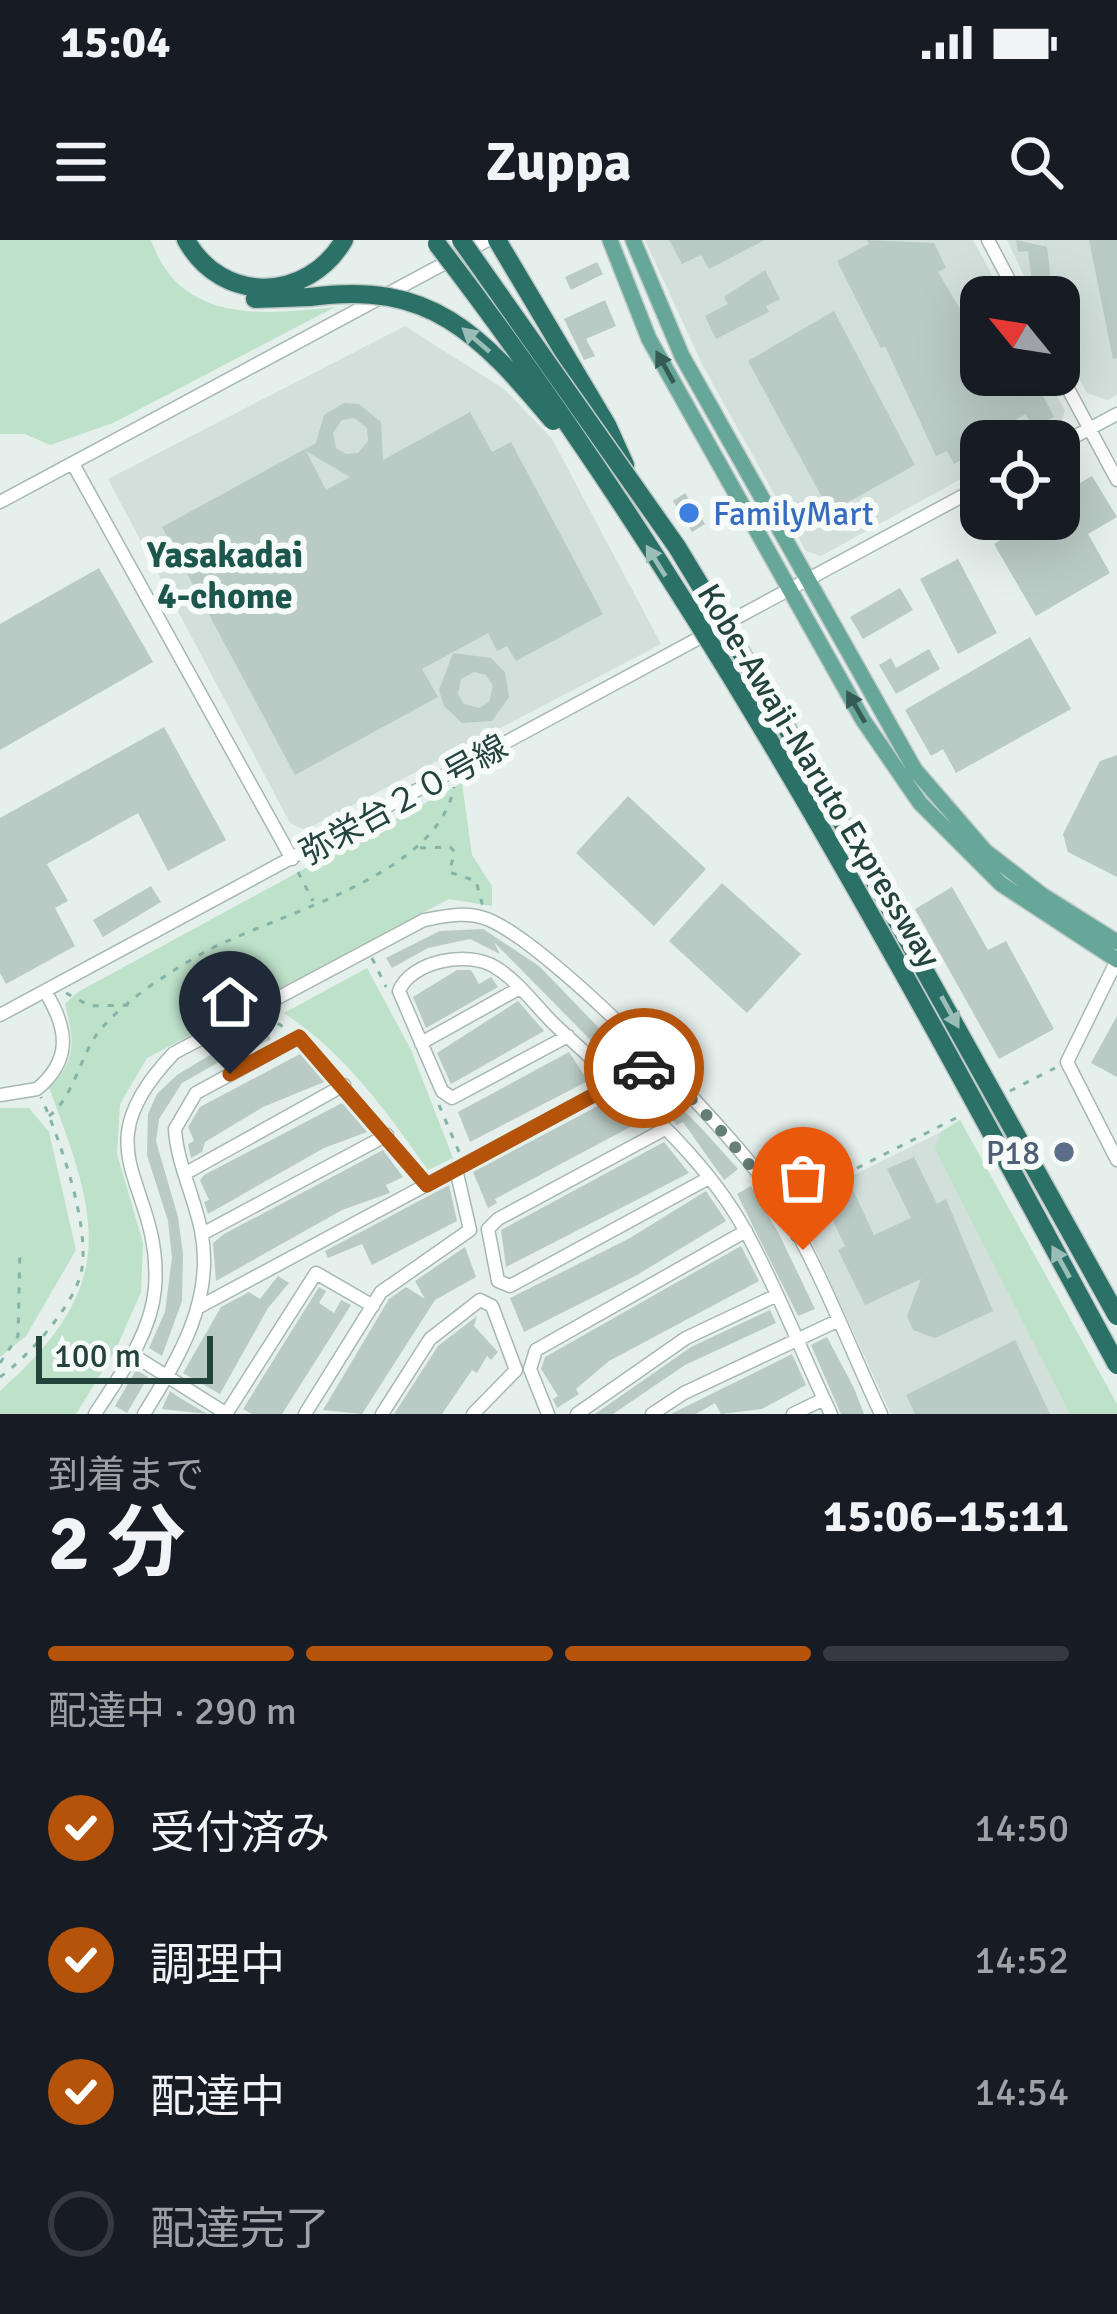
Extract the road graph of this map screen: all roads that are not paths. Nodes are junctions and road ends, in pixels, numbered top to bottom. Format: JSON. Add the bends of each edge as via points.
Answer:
{"nodes":[{"id":1,"x":172,"y":240,"type":"edge"},
{"id":2,"x":186,"y":240,"type":"edge"},
{"id":3,"x":344,"y":240,"type":"edge"},
{"id":4,"x":461,"y":240,"type":"edge"},
{"id":5,"x":492,"y":240,"type":"edge"},
{"id":6,"x":610,"y":240,"type":"edge"},
{"id":7,"x":633,"y":240,"type":"edge"},
{"id":8,"x":988,"y":240,"type":"edge"},
{"id":9,"x":435,"y":242,"type":"edge"},
{"id":10,"x":1007,"y":276,"type":"edge"},
{"id":11,"x":1071,"y":396,"type":"edge"},
{"id":12,"x":1117,"y":414,"type":"edge"},
{"id":13,"x":1089,"y":429,"type":"junction"},
{"id":14,"x":1080,"y":434,"type":"edge"},
{"id":15,"x":588,"y":452,"type":"junction"},
{"id":16,"x":73,"y":464,"type":"junction"},
{"id":17,"x":628,"y":473,"type":"junction"},
{"id":18,"x":1117,"y":480,"type":"edge"},
{"id":19,"x":960,"y":497,"type":"edge"},
{"id":20,"x":0,"y":502,"type":"edge"},
{"id":21,"x":797,"y":584,"type":"junction"},
{"id":22,"x":292,"y":860,"type":"junction"},
{"id":23,"x":1117,"y":942,"type":"edge"},
{"id":24,"x":1117,"y":960,"type":"edge"},
{"id":25,"x":518,"y":989,"type":"junction"},
{"id":26,"x":46,"y":993,"type":"junction"},
{"id":27,"x":0,"y":1015,"type":"edge"},
{"id":28,"x":568,"y":1036,"type":"junction"},
{"id":29,"x":421,"y":1042,"type":"junction"},
{"id":30,"x":655,"y":1062,"type":"junction"},
{"id":31,"x":617,"y":1083,"type":"junction"},
{"id":32,"x":344,"y":1085,"type":"junction"},
{"id":33,"x":0,"y":1095,"type":"edge"},
{"id":34,"x":663,"y":1130,"type":"junction"},
{"id":35,"x":387,"y":1135,"type":"junction"},
{"id":36,"x":1117,"y":1160,"type":"edge"},
{"id":37,"x":460,"y":1167,"type":"junction"},
{"id":38,"x":186,"y":1173,"type":"junction"},
{"id":39,"x":707,"y":1179,"type":"junction"},
{"id":40,"x":427,"y":1185,"type":"junction"},
{"id":41,"x":746,"y":1232,"type":"junction"},
{"id":42,"x":202,"y":1234,"type":"junction"},
{"id":43,"x":775,"y":1296,"type":"junction"},
{"id":44,"x":373,"y":1306,"type":"junction"},
{"id":45,"x":199,"y":1307,"type":"junction"},
{"id":46,"x":1117,"y":1316,"type":"edge"},
{"id":47,"x":837,"y":1321,"type":"junction"},
{"id":48,"x":794,"y":1339,"type":"junction"},
{"id":49,"x":133,"y":1354,"type":"junction"},
{"id":50,"x":1117,"y":1365,"type":"edge"},
{"id":51,"x":167,"y":1376,"type":"junction"},
{"id":52,"x":824,"y":1399,"type":"junction"},
{"id":53,"x":95,"y":1414,"type":"edge"},
{"id":54,"x":144,"y":1414,"type":"edge"},
{"id":55,"x":227,"y":1414,"type":"edge"},
{"id":56,"x":304,"y":1414,"type":"edge"},
{"id":57,"x":382,"y":1414,"type":"edge"},
{"id":58,"x":473,"y":1414,"type":"edge"},
{"id":59,"x":548,"y":1414,"type":"edge"},
{"id":60,"x":577,"y":1414,"type":"edge"},
{"id":61,"x":652,"y":1414,"type":"edge"},
{"id":62,"x":794,"y":1414,"type":"edge"},
{"id":63,"x":831,"y":1414,"type":"edge"},
{"id":64,"x":881,"y":1414,"type":"edge"}],
"edges":[{"from":15,"to":1,"type":"highway","one_way":true,"bridge":true,"via":[[451,319],[391,293],[263,301],[230,295],[197,274]]},
{"from":2,"to":3,"type":"highway","via":[[214,272],[260,289],[304,280]]},
{"from":4,"to":17,"type":"highway","name":"Kobe-Awaji-Naruto Expressway","bridge":true},
{"from":5,"to":16,"type":"street"},
{"from":5,"to":17,"type":"highway","bridge":true,"via":[[607,424]]},
{"from":21,"to":6,"type":"main road","one_way":true,"via":[[649,339]]},
{"from":7,"to":21,"type":"main road","via":[[671,335]]},
{"from":8,"to":10,"type":"street"},
{"from":9,"to":15,"type":"highway","name":"Kobe-Awaji-Naruto Expressway","bridge":true},
{"from":11,"to":13,"type":"street"},
{"from":12,"to":13,"type":"street"},
{"from":13,"to":14,"type":"street"},
{"from":13,"to":18,"type":"street"},
{"from":50,"to":15,"type":"highway","name":"Kobe-Awaji-Naruto Expressway","one_way":true,"bridge":true,"via":[[799,788]]},
{"from":16,"to":20,"type":"street"},
{"from":16,"to":22,"type":"street"},
{"from":17,"to":46,"type":"highway","name":"Kobe-Awaji-Naruto Expressway","one_way":true,"bridge":true,"via":[[824,790]]},
{"from":19,"to":21,"type":"street","name":"弥栄台２０号線"},
{"from":21,"to":22,"type":"street","name":"弥栄台２０号線"},
{"from":21,"to":23,"type":"main road","via":[[947,811],[1042,896]]},
{"from":24,"to":21,"type":"main road","one_way":true,"via":[[1001,884],[920,803],[863,720]]},
{"from":22,"to":26,"type":"street","name":"弥栄台２０号線"},
{"from":24,"to":36,"type":"street","via":[[1067,1062]]},
{"from":25,"to":28,"type":"street"},
{"from":25,"to":29,"type":"street"},
{"from":25,"to":29,"type":"street","via":[[494,965],[458,958],[403,981],[398,992]]},
{"from":26,"to":27,"type":"street","name":"弥栄台２０号線"},
{"from":26,"to":33,"type":"street","via":[[62,1022],[62,1060],[38,1089]]},
{"from":28,"to":29,"type":"street","via":[[452,1098]]},
{"from":28,"to":31,"type":"street"},
{"from":30,"to":31,"type":"street"},
{"from":30,"to":47,"type":"street","via":[[723,1129],[782,1206]]},
{"from":30,"to":49,"type":"street","via":[[534,948],[484,917],[451,914],[424,920],[174,1053],[144,1084],[125,1144],[156,1264]]},
{"from":31,"to":34,"type":"street"},
{"from":31,"to":37,"type":"street"},
{"from":32,"to":35,"type":"street"},
{"from":32,"to":38,"type":"street"},
{"from":32,"to":38,"type":"street","via":[[299,1037],[196,1093],[175,1129]]},
{"from":34,"to":39,"type":"street"},
{"from":34,"to":39,"type":"street","via":[[488,1229],[498,1281],[510,1286]]},
{"from":35,"to":40,"type":"street"},
{"from":35,"to":42,"type":"street"},
{"from":37,"to":40,"type":"street"},
{"from":37,"to":44,"type":"street","via":[[470,1229],[398,1276]]},
{"from":38,"to":42,"type":"street"},
{"from":39,"to":41,"type":"street"},
{"from":40,"to":45,"type":"street"},
{"from":41,"to":43,"type":"street"},
{"from":41,"to":59,"type":"street","via":[[536,1350],[530,1369]]},
{"from":42,"to":45,"type":"street"},
{"from":43,"to":48,"type":"street"},
{"from":43,"to":60,"type":"street","via":[[686,1338]]},
{"from":44,"to":55,"type":"street","via":[[316,1273]]},
{"from":44,"to":56,"type":"street"},
{"from":45,"to":51,"type":"street"},
{"from":47,"to":48,"type":"street"},
{"from":47,"to":64,"type":"street"},
{"from":48,"to":52,"type":"street"},
{"from":48,"to":61,"type":"street"},
{"from":49,"to":51,"type":"street"},
{"from":49,"to":53,"type":"street"},
{"from":51,"to":54,"type":"street"},
{"from":51,"to":55,"type":"street"},
{"from":52,"to":62,"type":"street"},
{"from":52,"to":63,"type":"street"},
{"from":57,"to":58,"type":"street","via":[[430,1339],[480,1300],[492,1306],[516,1370]]}]}
